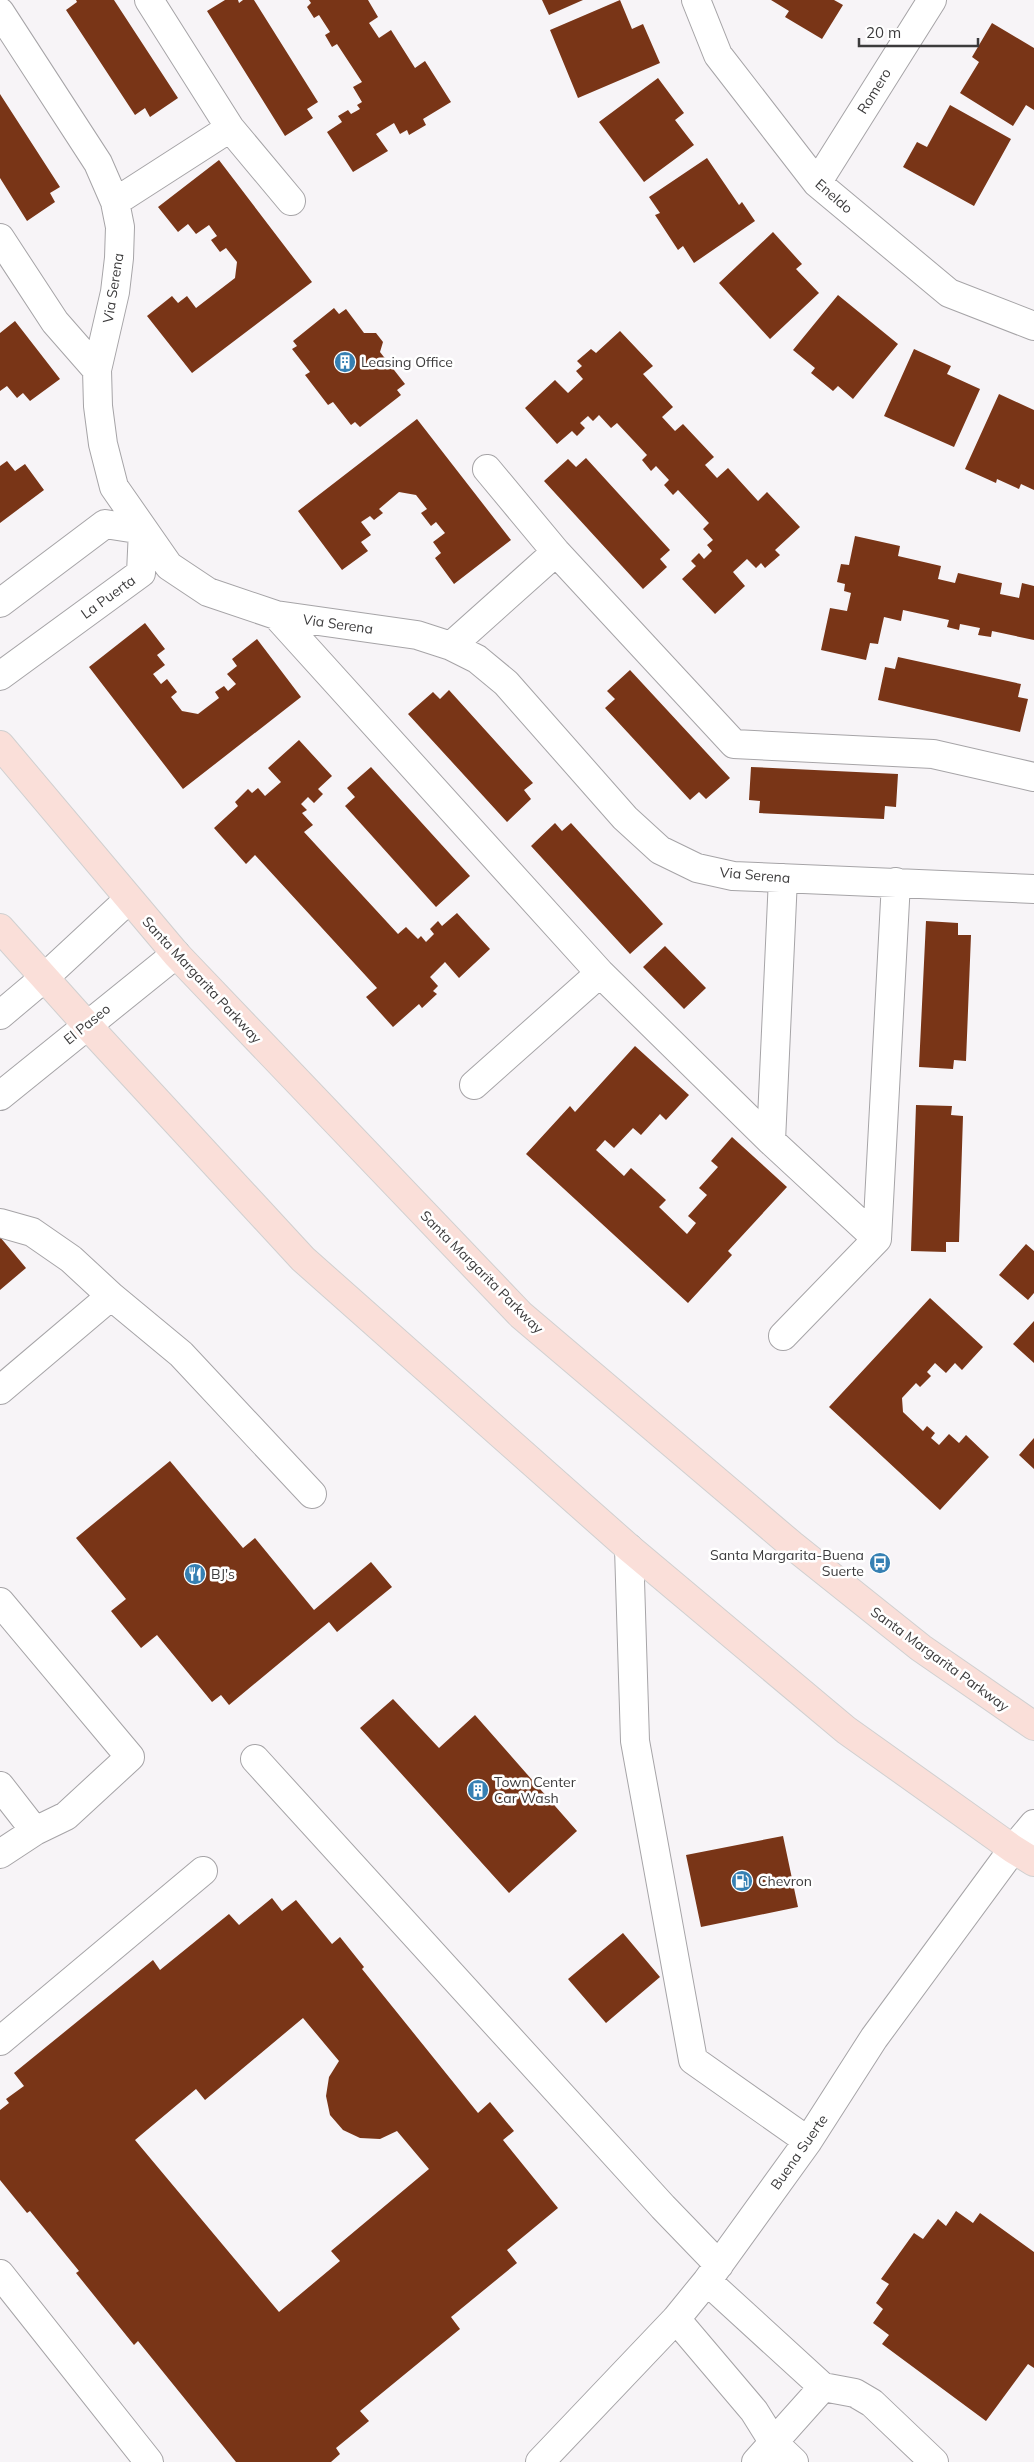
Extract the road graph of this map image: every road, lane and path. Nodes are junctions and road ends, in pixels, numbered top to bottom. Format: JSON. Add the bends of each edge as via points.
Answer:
{"nodes":[{"id":1,"x":149,"y":0,"type":"edge"},
{"id":2,"x":696,"y":0,"type":"edge"},
{"id":3,"x":932,"y":0,"type":"edge"},
{"id":4,"x":0,"y":12,"type":"edge"},
{"id":5,"x":230,"y":128,"type":"junction"},
{"id":6,"x":817,"y":183,"type":"junction"},
{"id":7,"x":291,"y":201,"type":"dead end"},
{"id":8,"x":115,"y":202,"type":"junction"},
{"id":9,"x":0,"y":238,"type":"edge"},
{"id":10,"x":1034,"y":326,"type":"edge"},
{"id":11,"x":97,"y":370,"type":"junction"},
{"id":12,"x":487,"y":469,"type":"dead end"},
{"id":13,"x":143,"y":530,"type":"junction"},
{"id":14,"x":556,"y":552,"type":"junction"},
{"id":15,"x":0,"y":603,"type":"edge"},
{"id":16,"x":276,"y":615,"type":"junction"},
{"id":17,"x":451,"y":646,"type":"junction"},
{"id":18,"x":0,"y":676,"type":"edge"},
{"id":19,"x":0,"y":745,"type":"edge"},
{"id":20,"x":1034,"y":777,"type":"edge"},
{"id":21,"x":782,"y":878,"type":"junction"},
{"id":22,"x":896,"y":882,"type":"junction"},
{"id":23,"x":1034,"y":890,"type":"edge"},
{"id":24,"x":128,"y":900,"type":"junction"},
{"id":25,"x":0,"y":928,"type":"edge"},
{"id":26,"x":176,"y":954,"type":"junction"},
{"id":27,"x":600,"y":973,"type":"junction"},
{"id":28,"x":44,"y":978,"type":"junction"},
{"id":29,"x":0,"y":1015,"type":"edge"},
{"id":30,"x":86,"y":1024,"type":"junction"},
{"id":31,"x":474,"y":1085,"type":"dead end"},
{"id":32,"x":0,"y":1096,"type":"edge"},
{"id":33,"x":771,"y":1141,"type":"junction"},
{"id":34,"x":0,"y":1222,"type":"edge"},
{"id":35,"x":877,"y":1239,"type":"junction"},
{"id":36,"x":111,"y":1296,"type":"junction"},
{"id":37,"x":784,"y":1336,"type":"dead end"},
{"id":38,"x":0,"y":1390,"type":"edge"},
{"id":39,"x":312,"y":1494,"type":"dead end"},
{"id":40,"x":629,"y":1548,"type":"junction"},
{"id":41,"x":0,"y":1602,"type":"edge"},
{"id":42,"x":1034,"y":1726,"type":"edge"},
{"id":43,"x":256,"y":1759,"type":"dead end"},
{"id":44,"x":0,"y":1786,"type":"edge"},
{"id":45,"x":1034,"y":1824,"type":"edge"},
{"id":46,"x":35,"y":1831,"type":"junction"},
{"id":47,"x":0,"y":1854,"type":"edge"},
{"id":48,"x":1023,"y":1855,"type":"edge"},
{"id":49,"x":202,"y":1871,"type":"dead end"},
{"id":50,"x":0,"y":2041,"type":"edge"},
{"id":51,"x":808,"y":2141,"type":"junction"},
{"id":52,"x":713,"y":2273,"type":"junction"},
{"id":53,"x":0,"y":2274,"type":"edge"},
{"id":54,"x":676,"y":2319,"type":"junction"},
{"id":55,"x":823,"y":2387,"type":"junction"},
{"id":56,"x":774,"y":2442,"type":"junction"},
{"id":57,"x":149,"y":2462,"type":"edge"},
{"id":58,"x":540,"y":2462,"type":"edge"},
{"id":59,"x":756,"y":2462,"type":"edge"},
{"id":60,"x":794,"y":2462,"type":"edge"},
{"id":61,"x":934,"y":2462,"type":"edge"}],
"edges":[{"from":1,"to":5,"type":"street"},
{"from":2,"to":6,"type":"street","name":"Eneldo","via":[[718,55]]},
{"from":3,"to":6,"type":"street","name":"Romero"},
{"from":4,"to":8,"type":"street","name":"Via Serena","via":[[98,163]]},
{"from":5,"to":7,"type":"street"},
{"from":5,"to":8,"type":"street"},
{"from":6,"to":10,"type":"street","name":"Eneldo","via":[[949,293]]},
{"from":8,"to":11,"type":"street","name":"Via Serena","via":[[120,227],[119,258],[115,292]]},
{"from":9,"to":11,"type":"street","via":[[55,322]]},
{"from":11,"to":13,"type":"street","name":"Via Serena","via":[[102,444],[114,487]]},
{"from":12,"to":14,"type":"street"},
{"from":13,"to":15,"type":"street","via":[[105,524]]},
{"from":13,"to":16,"type":"street","name":"Via Serena","via":[[169,566],[208,592]]},
{"from":13,"to":18,"type":"street","name":"La Puerta","via":[[141,573]]},
{"from":14,"to":17,"type":"street"},
{"from":14,"to":20,"type":"street","via":[[734,744],[933,754]]},
{"from":16,"to":17,"type":"street","name":"Via Serena","via":[[417,635]]},
{"from":16,"to":27,"type":"street"},
{"from":17,"to":21,"type":"street","name":"Via Serena","via":[[477,659],[506,683],[625,818],[660,850],[697,868],[724,874]]},
{"from":19,"to":24,"type":"main road","name":"Santa Margarita Parkway"},
{"from":21,"to":22,"type":"street","name":"Via Serena"},
{"from":21,"to":33,"type":"street"},
{"from":22,"to":23,"type":"street","name":"Via Serena"},
{"from":22,"to":35,"type":"street"},
{"from":24,"to":26,"type":"main road","name":"Santa Margarita Parkway"},
{"from":24,"to":28,"type":"street"},
{"from":25,"to":28,"type":"main road"},
{"from":26,"to":30,"type":"street","name":"El Paseo"},
{"from":26,"to":42,"type":"main road","name":"Santa Margarita Parkway","via":[[521,1315],[792,1545],[921,1648]]},
{"from":27,"to":31,"type":"street"},
{"from":27,"to":33,"type":"street"},
{"from":28,"to":29,"type":"street"},
{"from":28,"to":30,"type":"main road"},
{"from":30,"to":32,"type":"street","name":"El Paseo"},
{"from":30,"to":40,"type":"main road","via":[[303,1260]]},
{"from":33,"to":35,"type":"street"},
{"from":34,"to":36,"type":"street","via":[[32,1232],[71,1259]]},
{"from":35,"to":37,"type":"street"},
{"from":36,"to":38,"type":"street"},
{"from":36,"to":39,"type":"street","via":[[181,1354]]},
{"from":40,"to":48,"type":"main road","via":[[846,1730]]},
{"from":40,"to":51,"type":"street","via":[[635,1741],[693,2060]]},
{"from":41,"to":46,"type":"street","via":[[130,1757],[66,1816]]},
{"from":43,"to":52,"type":"street","via":[[657,2200]]},
{"from":44,"to":46,"type":"street"},
{"from":45,"to":48,"type":"street","name":"Buena Suerte"},
{"from":46,"to":47,"type":"street"},
{"from":48,"to":51,"type":"street","name":"Buena Suerte","via":[[874,2038]]},
{"from":49,"to":50,"type":"street"},
{"from":51,"to":52,"type":"street","name":"Buena Suerte"},
{"from":52,"to":54,"type":"street","name":"Buena Suerte"},
{"from":52,"to":55,"type":"street"},
{"from":53,"to":57,"type":"street"},
{"from":54,"to":56,"type":"street","via":[[754,2411]]},
{"from":54,"to":58,"type":"street","name":"Buena Suerte"},
{"from":55,"to":56,"type":"street"},
{"from":55,"to":61,"type":"street","via":[[855,2393],[872,2403]]},
{"from":56,"to":59,"type":"street"},
{"from":56,"to":60,"type":"street"}]}
